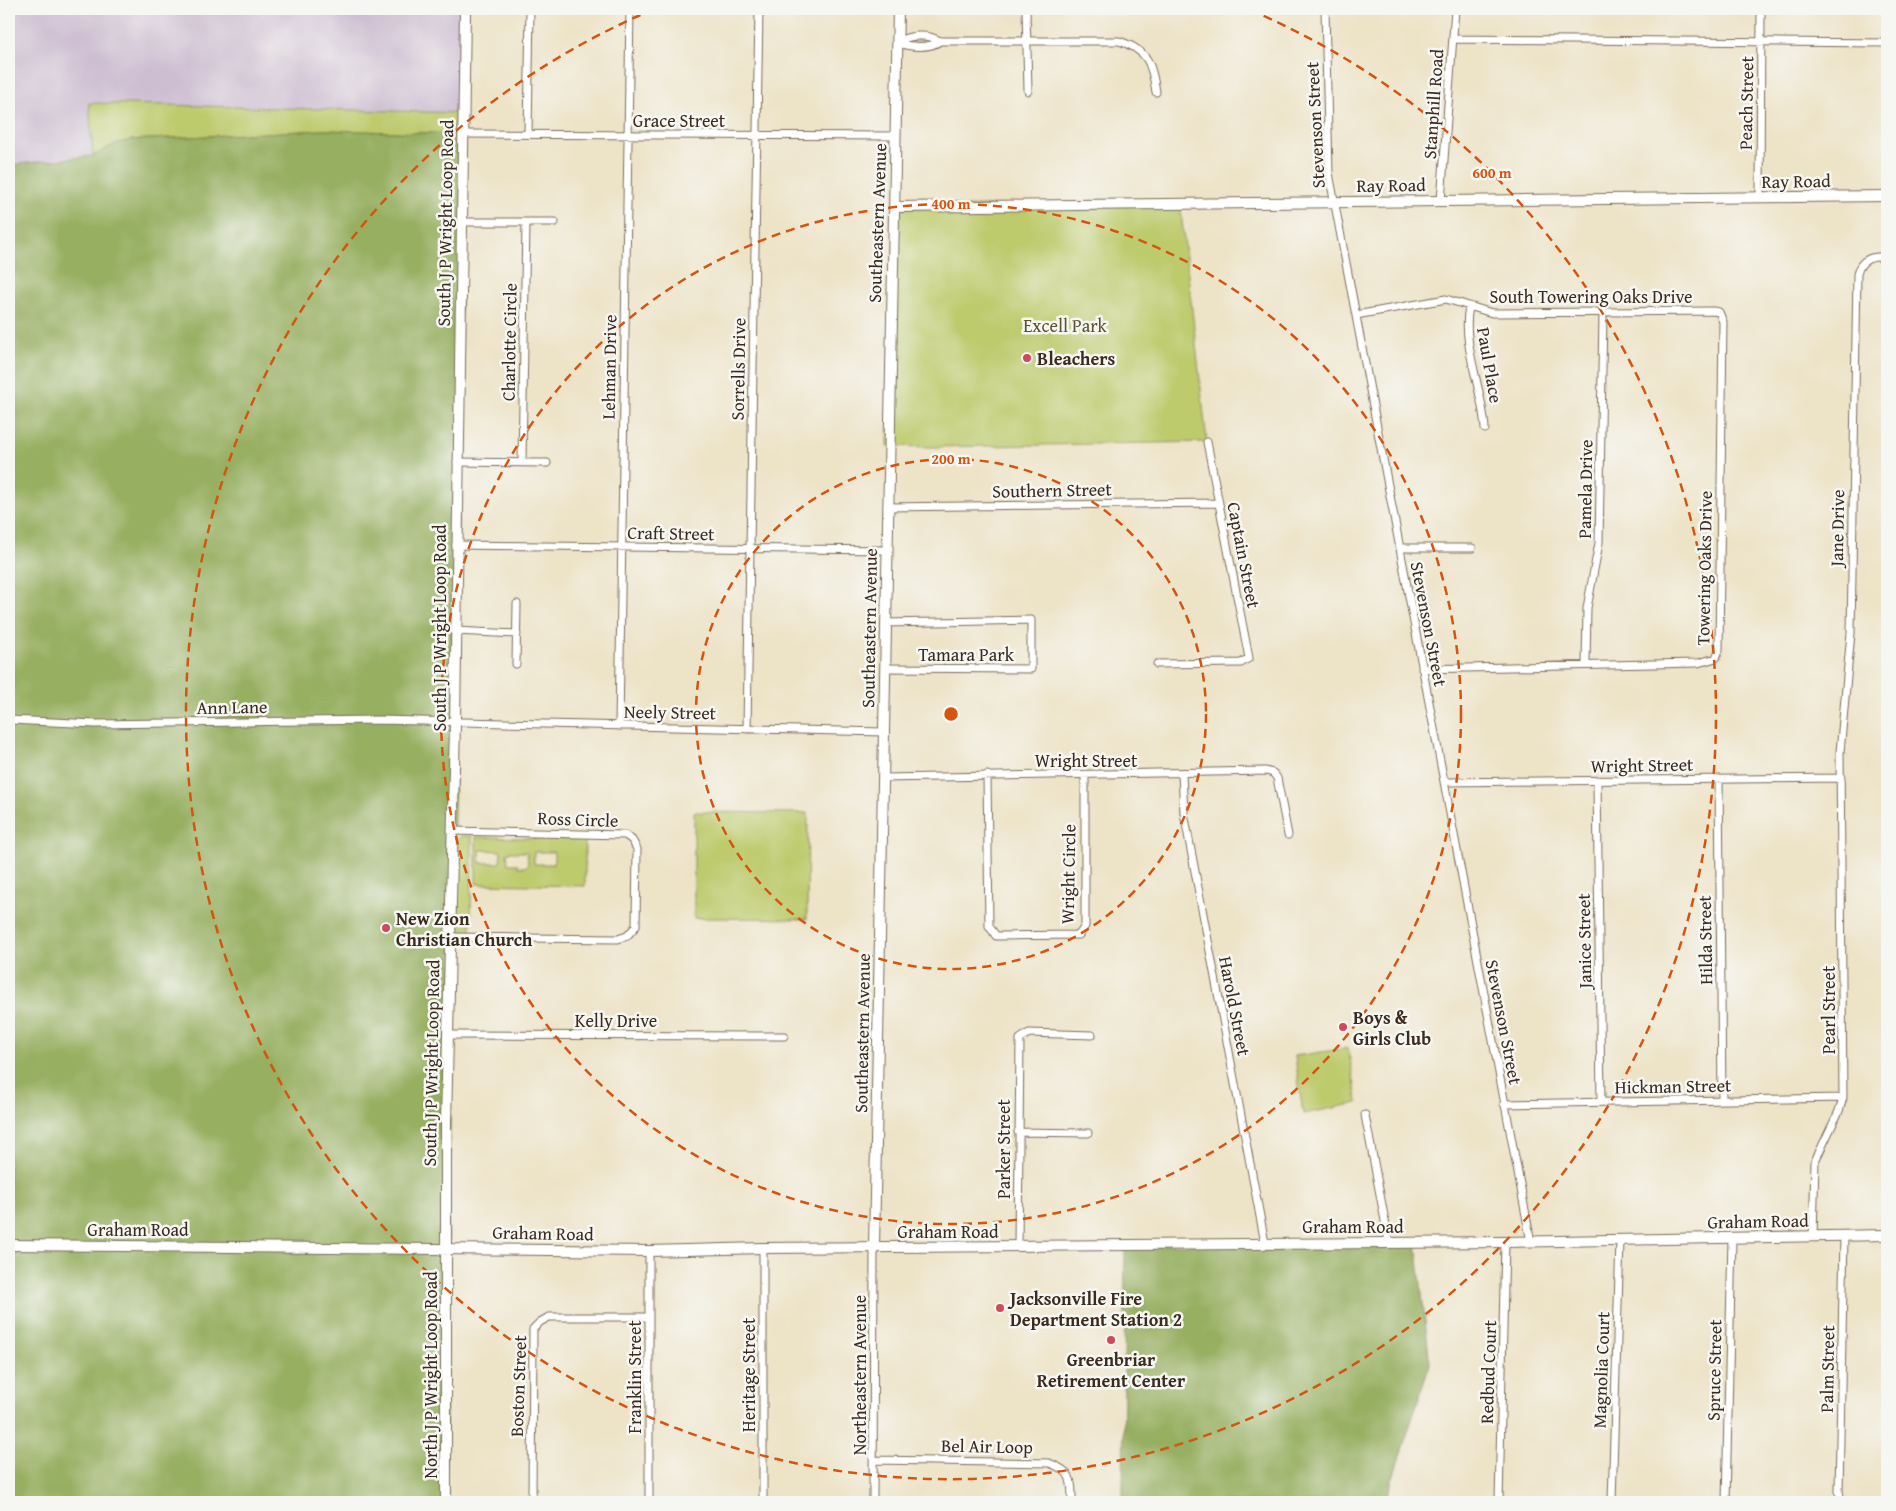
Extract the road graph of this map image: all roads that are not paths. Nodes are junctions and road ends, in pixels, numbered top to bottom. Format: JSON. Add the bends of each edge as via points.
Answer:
{"nodes":[{"id":1,"x":465,"y":9,"type":"edge"},
{"id":2,"x":530,"y":9,"type":"edge"},
{"id":3,"x":630,"y":9,"type":"edge"},
{"id":4,"x":759,"y":9,"type":"edge"},
{"id":5,"x":898,"y":9,"type":"edge"},
{"id":6,"x":1026,"y":9,"type":"edge"},
{"id":7,"x":1325,"y":9,"type":"edge"},
{"id":8,"x":1455,"y":9,"type":"edge"},
{"id":9,"x":1761,"y":9,"type":"edge"},
{"id":10,"x":1453,"y":39,"type":"junction"},
{"id":11,"x":1026,"y":42,"type":"junction"},
{"id":12,"x":1761,"y":42,"type":"junction"},
{"id":13,"x":1887,"y":42,"type":"edge"},
{"id":14,"x":897,"y":43,"type":"junction"},
{"id":15,"x":1028,"y":91,"type":"dead end"},
{"id":16,"x":1156,"y":92,"type":"dead end"},
{"id":17,"x":463,"y":134,"type":"junction"},
{"id":18,"x":528,"y":134,"type":"junction"},
{"id":19,"x":628,"y":135,"type":"junction"},
{"id":20,"x":757,"y":135,"type":"junction"},
{"id":21,"x":896,"y":136,"type":"junction"},
{"id":22,"x":1887,"y":196,"type":"edge"},
{"id":23,"x":1760,"y":198,"type":"junction"},
{"id":24,"x":1441,"y":201,"type":"junction"},
{"id":25,"x":1335,"y":202,"type":"junction"},
{"id":26,"x":895,"y":207,"type":"junction"},
{"id":27,"x":462,"y":222,"type":"junction"},
{"id":28,"x":526,"y":222,"type":"junction"},
{"id":29,"x":555,"y":222,"type":"dead end"},
{"id":30,"x":1887,"y":256,"type":"edge"},
{"id":31,"x":1469,"y":307,"type":"junction"},
{"id":32,"x":1603,"y":314,"type":"junction"},
{"id":33,"x":1356,"y":315,"type":"junction"},
{"id":34,"x":1723,"y":332,"type":"joint"},
{"id":35,"x":1485,"y":429,"type":"dead end"},
{"id":36,"x":1207,"y":442,"type":"dead end"},
{"id":37,"x":457,"y":462,"type":"junction"},
{"id":38,"x":522,"y":462,"type":"junction"},
{"id":39,"x":547,"y":463,"type":"dead end"},
{"id":40,"x":1218,"y":503,"type":"junction"},
{"id":41,"x":887,"y":507,"type":"junction"},
{"id":42,"x":456,"y":545,"type":"junction"},
{"id":43,"x":622,"y":547,"type":"junction"},
{"id":44,"x":1400,"y":548,"type":"junction"},
{"id":45,"x":1472,"y":548,"type":"dead end"},
{"id":46,"x":750,"y":549,"type":"junction"},
{"id":47,"x":886,"y":550,"type":"junction"},
{"id":48,"x":517,"y":604,"type":"dead end"},
{"id":49,"x":885,"y":624,"type":"junction"},
{"id":50,"x":456,"y":631,"type":"junction"},
{"id":51,"x":517,"y":634,"type":"junction"},
{"id":52,"x":516,"y":664,"type":"dead end"},
{"id":53,"x":1156,"y":664,"type":"dead end"},
{"id":54,"x":1586,"y":664,"type":"junction"},
{"id":55,"x":884,"y":668,"type":"junction"},
{"id":56,"x":1422,"y":669,"type":"junction"},
{"id":57,"x":9,"y":720,"type":"edge"},
{"id":58,"x":455,"y":723,"type":"junction"},
{"id":59,"x":619,"y":726,"type":"junction"},
{"id":60,"x":747,"y":729,"type":"junction"},
{"id":61,"x":884,"y":732,"type":"junction"},
{"id":62,"x":1182,"y":774,"type":"junction"},
{"id":63,"x":987,"y":775,"type":"junction"},
{"id":64,"x":1084,"y":775,"type":"junction"},
{"id":65,"x":883,"y":778,"type":"junction"},
{"id":66,"x":1841,"y":778,"type":"junction"},
{"id":67,"x":1719,"y":779,"type":"junction"},
{"id":68,"x":1597,"y":780,"type":"junction"},
{"id":69,"x":1444,"y":782,"type":"junction"},
{"id":70,"x":453,"y":831,"type":"junction"},
{"id":71,"x":1288,"y":835,"type":"dead end"},
{"id":72,"x":449,"y":937,"type":"junction"},
{"id":73,"x":448,"y":1035,"type":"junction"},
{"id":74,"x":1092,"y":1035,"type":"dead end"},
{"id":75,"x":784,"y":1036,"type":"dead end"},
{"id":76,"x":1843,"y":1098,"type":"junction"},
{"id":77,"x":1722,"y":1100,"type":"junction"},
{"id":78,"x":1602,"y":1102,"type":"junction"},
{"id":79,"x":1504,"y":1104,"type":"junction"},
{"id":80,"x":1365,"y":1115,"type":"dead end"},
{"id":81,"x":1018,"y":1132,"type":"junction"},
{"id":82,"x":1088,"y":1133,"type":"dead end"},
{"id":83,"x":1887,"y":1235,"type":"edge"},
{"id":84,"x":1844,"y":1236,"type":"junction"},
{"id":85,"x":1813,"y":1237,"type":"junction"},
{"id":86,"x":1732,"y":1238,"type":"junction"},
{"id":87,"x":1620,"y":1240,"type":"junction"},
{"id":88,"x":1390,"y":1242,"type":"junction"},
{"id":89,"x":1506,"y":1242,"type":"junction"},
{"id":90,"x":1532,"y":1242,"type":"junction"},
{"id":91,"x":1265,"y":1243,"type":"junction"},
{"id":92,"x":9,"y":1245,"type":"edge"},
{"id":93,"x":874,"y":1247,"type":"junction"},
{"id":94,"x":1018,"y":1247,"type":"junction"},
{"id":95,"x":446,"y":1248,"type":"junction"},
{"id":96,"x":763,"y":1248,"type":"junction"},
{"id":97,"x":649,"y":1251,"type":"junction"},
{"id":98,"x":649,"y":1317,"type":"junction"},
{"id":99,"x":874,"y":1460,"type":"junction"},
{"id":100,"x":1887,"y":1498,"type":"edge"},
{"id":101,"x":446,"y":1502,"type":"edge"},
{"id":102,"x":532,"y":1502,"type":"edge"},
{"id":103,"x":649,"y":1502,"type":"edge"},
{"id":104,"x":763,"y":1502,"type":"edge"},
{"id":105,"x":873,"y":1502,"type":"edge"},
{"id":106,"x":1072,"y":1502,"type":"edge"},
{"id":107,"x":1499,"y":1502,"type":"edge"},
{"id":108,"x":1612,"y":1502,"type":"edge"},
{"id":109,"x":1726,"y":1502,"type":"edge"},
{"id":110,"x":1841,"y":1502,"type":"edge"},
{"id":111,"x":1882,"y":1502,"type":"edge"}],
"edges":[{"from":1,"to":17,"type":"main road","name":"South J P Wright Loop Road"},
{"from":2,"to":18,"type":"street"},
{"from":3,"to":19,"type":"street","name":"Lehman Drive"},
{"from":4,"to":20,"type":"street","name":"Sorrells Drive"},
{"from":5,"to":14,"type":"main road","name":"Southeastern Avenue"},
{"from":6,"to":11,"type":"street"},
{"from":7,"to":25,"type":"street","name":"Stevenson Street","via":[[1329,173]]},
{"from":8,"to":10,"type":"street","name":"Stanphill Road"},
{"from":9,"to":12,"type":"street","name":"Peach Street"},
{"from":10,"to":12,"type":"street"},
{"from":10,"to":24,"type":"street","name":"Stanphill Road"},
{"from":11,"to":14,"type":"street","via":[[940,41],[932,37],[908,37]]},
{"from":11,"to":15,"type":"street"},
{"from":11,"to":16,"type":"street","via":[[1109,41],[1128,44],[1150,64]]},
{"from":12,"to":13,"type":"street"},
{"from":12,"to":23,"type":"street","name":"Peach Street"},
{"from":14,"to":21,"type":"main road","name":"Southeastern Avenue"},
{"from":17,"to":18,"type":"street","name":"Grace Street"},
{"from":17,"to":27,"type":"main road","name":"South J P Wright Loop Road"},
{"from":18,"to":19,"type":"street","name":"Grace Street"},
{"from":19,"to":20,"type":"street","name":"Grace Street"},
{"from":19,"to":43,"type":"street","name":"Lehman Drive"},
{"from":20,"to":21,"type":"street","name":"Grace Street"},
{"from":20,"to":46,"type":"street","name":"Sorrells Drive"},
{"from":21,"to":26,"type":"main road","name":"Southeastern Avenue"},
{"from":22,"to":23,"type":"main road","name":"Ray Road"},
{"from":23,"to":24,"type":"main road","name":"Ray Road"},
{"from":24,"to":25,"type":"main road","name":"Ray Road"},
{"from":25,"to":26,"type":"main road","name":"Ray Road"},
{"from":25,"to":33,"type":"street","name":"Stevenson Street"},
{"from":26,"to":41,"type":"main road","name":"Southeastern Avenue"},
{"from":27,"to":28,"type":"street"},
{"from":27,"to":37,"type":"main road","name":"South J P Wright Loop Road"},
{"from":28,"to":29,"type":"street"},
{"from":28,"to":38,"type":"street","name":"Charlotte Circle"},
{"from":30,"to":66,"type":"street","name":"Jane Drive","via":[[1868,259],[1858,269],[1857,277],[1852,633],[1840,752]]},
{"from":31,"to":32,"type":"street","name":"South Towering Oaks Drive","via":[[1492,314]]},
{"from":31,"to":33,"type":"street","name":"South Towering Oaks Drive","via":[[1446,299]]},
{"from":31,"to":35,"type":"street","name":"Paul Place","via":[[1469,339]]},
{"from":32,"to":34,"type":"street","name":"South Towering Oaks Drive","via":[[1719,312]]},
{"from":32,"to":54,"type":"street","name":"Pamela Drive","via":[[1599,543],[1587,608]]},
{"from":33,"to":44,"type":"street","name":"Stevenson Street"},
{"from":34,"to":54,"type":"street","name":"Towering Oaks Drive","via":[[1718,654],[1714,660],[1698,663]]},
{"from":36,"to":40,"type":"street","name":"Captain Street"},
{"from":37,"to":38,"type":"street"},
{"from":37,"to":42,"type":"main road","name":"South J P Wright Loop Road"},
{"from":38,"to":39,"type":"street"},
{"from":40,"to":41,"type":"street","name":"Southern Street"},
{"from":40,"to":53,"type":"street","name":"Captain Street","via":[[1249,658],[1236,664]]},
{"from":41,"to":47,"type":"main road","name":"Southeastern Avenue"},
{"from":42,"to":43,"type":"street","name":"Craft Street"},
{"from":42,"to":50,"type":"main road","name":"South J P Wright Loop Road"},
{"from":43,"to":46,"type":"street","name":"Craft Street"},
{"from":43,"to":59,"type":"street","name":"Lehman Drive"},
{"from":44,"to":45,"type":"street"},
{"from":44,"to":56,"type":"street","name":"Stevenson Street"},
{"from":46,"to":47,"type":"street","name":"Craft Street"},
{"from":46,"to":60,"type":"street","name":"Sorrells Drive"},
{"from":47,"to":49,"type":"main road","name":"Southeastern Avenue"},
{"from":48,"to":51,"type":"street"},
{"from":49,"to":55,"type":"main road","name":"Southeastern Avenue"},
{"from":49,"to":55,"type":"street","name":"Tamara Park","via":[[1031,620],[1031,670]]},
{"from":50,"to":51,"type":"street"},
{"from":50,"to":58,"type":"main road","name":"South J P Wright Loop Road"},
{"from":51,"to":52,"type":"street"},
{"from":54,"to":56,"type":"street","name":"Towering Oaks Drive"},
{"from":55,"to":61,"type":"main road","name":"Southeastern Avenue"},
{"from":56,"to":69,"type":"street","name":"Stevenson Street"},
{"from":57,"to":58,"type":"street","name":"Ann Lane","via":[[96,724],[378,720]]},
{"from":58,"to":59,"type":"street","name":"Neely Street"},
{"from":58,"to":70,"type":"main road","name":"South J P Wright Loop Road"},
{"from":59,"to":60,"type":"street","name":"Neely Street"},
{"from":60,"to":61,"type":"street","name":"Neely Street"},
{"from":61,"to":65,"type":"main road","name":"Southeastern Avenue"},
{"from":62,"to":64,"type":"street","name":"Wright Street"},
{"from":62,"to":71,"type":"street","name":"Wright Street","via":[[1273,773],[1277,778]]},
{"from":62,"to":91,"type":"street","name":"Harold Street","via":[[1184,813]]},
{"from":63,"to":64,"type":"street","name":"Wright Street"},
{"from":63,"to":64,"type":"street","name":"Wright Circle","via":[[989,926],[996,936],[1079,935],[1085,926]]},
{"from":63,"to":65,"type":"street","name":"Wright Street"},
{"from":65,"to":93,"type":"main road","name":"Southeastern Avenue"},
{"from":66,"to":67,"type":"street","name":"Wright Street"},
{"from":66,"to":76,"type":"street","name":"Pearl Street"},
{"from":67,"to":68,"type":"street","name":"Wright Street"},
{"from":67,"to":77,"type":"street","name":"Hilda Street"},
{"from":68,"to":69,"type":"street","name":"Wright Street"},
{"from":68,"to":78,"type":"street","name":"Janice Street"},
{"from":69,"to":79,"type":"street","name":"Stevenson Street"},
{"from":70,"to":72,"type":"main road","name":"South J P Wright Loop Road"},
{"from":70,"to":72,"type":"street","name":"Ross Circle","via":[[626,836],[637,849],[636,926],[627,936],[618,939]]},
{"from":72,"to":73,"type":"main road","name":"South J P Wright Loop Road"},
{"from":73,"to":75,"type":"street","name":"Kelly Drive"},
{"from":73,"to":95,"type":"main road","name":"South J P Wright Loop Road"},
{"from":74,"to":81,"type":"street","name":"Parker Street","via":[[1029,1033],[1020,1039]]},
{"from":76,"to":77,"type":"street","name":"Hickman Street"},
{"from":76,"to":85,"type":"street","name":"Pearl Street","via":[[1815,1161]]},
{"from":77,"to":78,"type":"street","name":"Hickman Street"},
{"from":78,"to":79,"type":"street","name":"Hickman Street"},
{"from":79,"to":90,"type":"street","name":"Stevenson Street"},
{"from":80,"to":88,"type":"street"},
{"from":81,"to":82,"type":"street"},
{"from":81,"to":94,"type":"street","name":"Parker Street"},
{"from":83,"to":84,"type":"main road","name":"Graham Road"},
{"from":84,"to":85,"type":"main road","name":"Graham Road"},
{"from":84,"to":110,"type":"street","name":"Palm Street"},
{"from":85,"to":86,"type":"main road","name":"Graham Road"},
{"from":86,"to":87,"type":"main road","name":"Graham Road"},
{"from":86,"to":109,"type":"street","name":"Spruce Street"},
{"from":87,"to":90,"type":"main road","name":"Graham Road"},
{"from":87,"to":108,"type":"street","name":"Magnolia Court"},
{"from":88,"to":89,"type":"main road","name":"Graham Road"},
{"from":88,"to":91,"type":"main road","name":"Graham Road"},
{"from":89,"to":90,"type":"main road","name":"Graham Road"},
{"from":89,"to":107,"type":"street","name":"Redbud Court"},
{"from":91,"to":94,"type":"main road","name":"Graham Road"},
{"from":92,"to":95,"type":"main road","name":"Graham Road"},
{"from":93,"to":94,"type":"main road","name":"Graham Road"},
{"from":93,"to":96,"type":"main road","name":"Graham Road"},
{"from":93,"to":99,"type":"street","name":"Northeastern Avenue"},
{"from":95,"to":97,"type":"main road","name":"Graham Road"},
{"from":95,"to":101,"type":"main road","name":"North J P Wright Loop Road"},
{"from":96,"to":97,"type":"main road","name":"Graham Road"},
{"from":96,"to":104,"type":"street","name":"Heritage Street"},
{"from":97,"to":98,"type":"street","name":"Franklin Street"},
{"from":98,"to":102,"type":"street","name":"Boston Street","via":[[549,1317],[534,1329]]},
{"from":98,"to":103,"type":"street","name":"Franklin Street"},
{"from":99,"to":105,"type":"street","name":"Northeastern Avenue"},
{"from":99,"to":106,"type":"street","name":"Bel Air Loop","via":[[1049,1462],[1061,1467],[1069,1477]]},
{"from":100,"to":111,"type":"street"}]}
